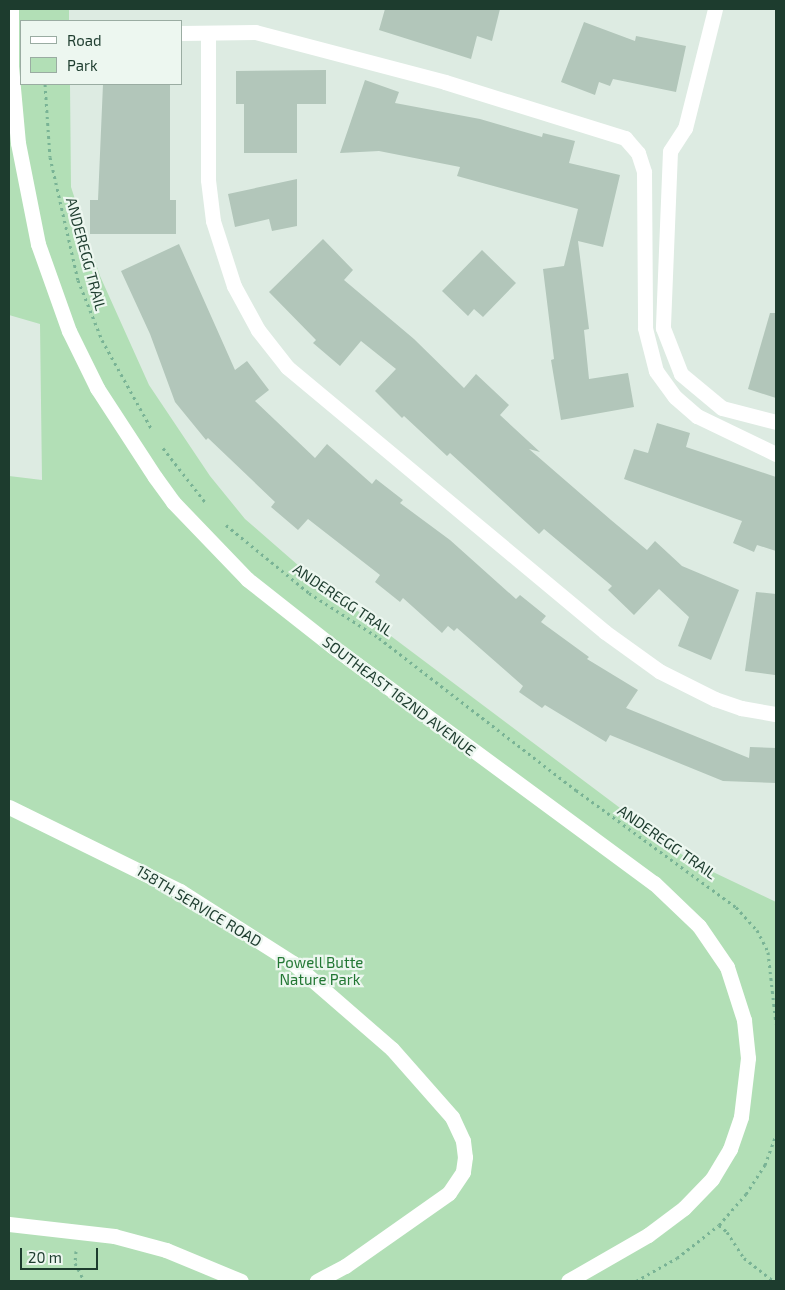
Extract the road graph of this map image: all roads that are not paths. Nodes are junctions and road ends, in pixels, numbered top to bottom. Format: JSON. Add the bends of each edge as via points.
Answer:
{"nodes":[{"id":1,"x":12,"y":9,"type":"edge"},
{"id":2,"x":715,"y":9,"type":"edge"},
{"id":3,"x":16,"y":30,"type":"edge"},
{"id":4,"x":182,"y":33,"type":"edge"},
{"id":5,"x":208,"y":34,"type":"junction"},
{"id":6,"x":776,"y":422,"type":"edge"},
{"id":7,"x":776,"y":454,"type":"edge"},
{"id":8,"x":776,"y":714,"type":"edge"},
{"id":9,"x":9,"y":807,"type":"edge"},
{"id":10,"x":9,"y":1224,"type":"edge"},
{"id":11,"x":241,"y":1281,"type":"edge"},
{"id":12,"x":317,"y":1281,"type":"edge"},
{"id":13,"x":568,"y":1281,"type":"edge"}],
"edges":[{"from":1,"to":3,"type":"street","name":"SOUTHEAST 162ND AVENUE"},
{"from":2,"to":6,"type":"street","via":[[685,128],[670,150],[663,328],[682,374],[722,408]]},
{"from":3,"to":13,"type":"street","name":"SOUTHEAST 162ND AVENUE","via":[[11,66],[18,143],[46,271],[96,388],[136,452],[173,502],[247,579],[283,609],[654,883],[699,926],[727,967],[744,1020],[748,1058],[741,1116],[730,1149],[712,1179],[684,1208],[648,1235]]},
{"from":4,"to":5,"type":"street"},
{"from":5,"to":7,"type":"street","via":[[255,32],[445,82],[625,138],[638,153],[644,172],[645,328],[656,372],[675,397],[697,416]]},
{"from":5,"to":8,"type":"street","via":[[208,180],[212,221],[234,286],[258,330],[287,367],[605,632],[659,671],[715,699]]},
{"from":9,"to":12,"type":"street","name":"158TH SERVICE ROAD","via":[[180,891],[293,963],[392,1049],[452,1117],[466,1157],[463,1172],[449,1193],[345,1266]]},
{"from":10,"to":11,"type":"street","via":[[114,1236],[166,1250]]}]}
